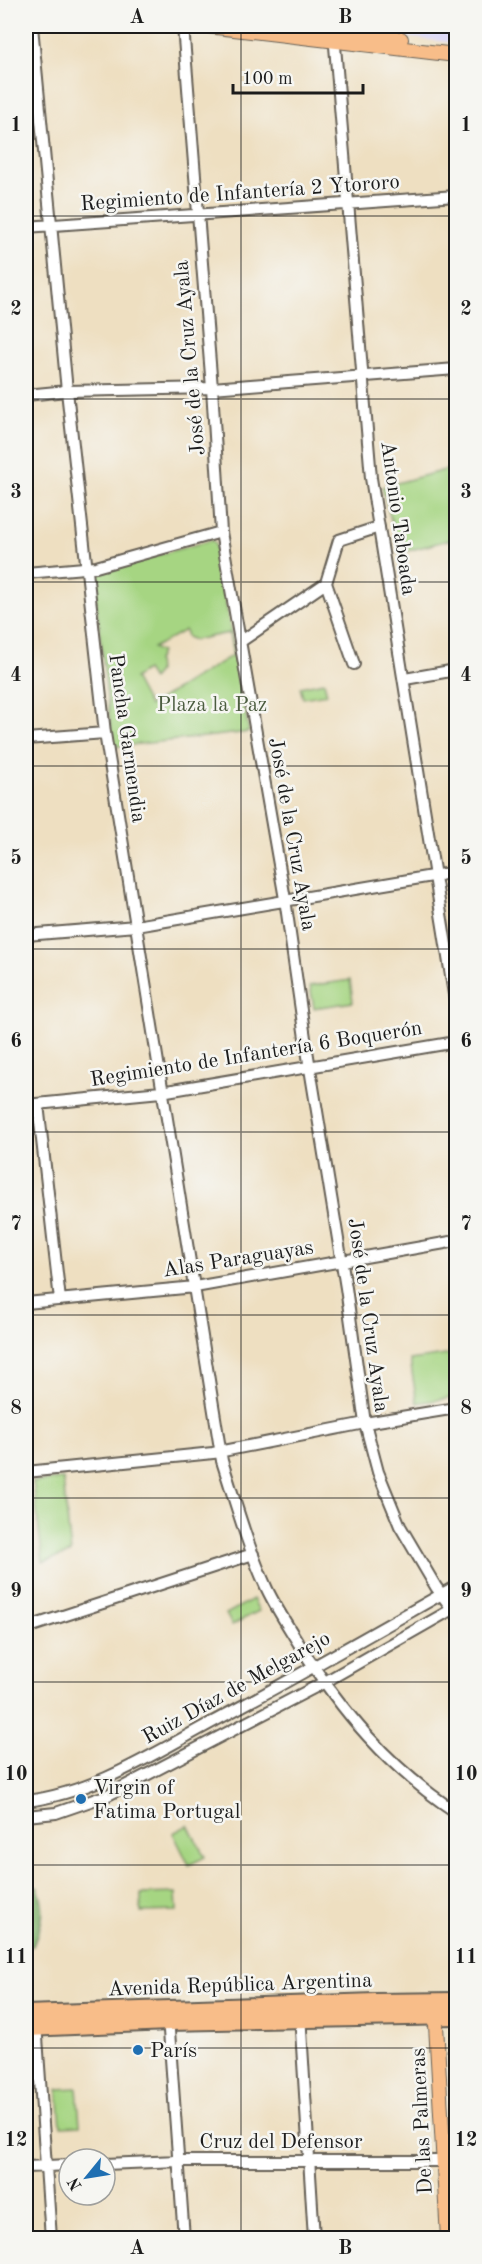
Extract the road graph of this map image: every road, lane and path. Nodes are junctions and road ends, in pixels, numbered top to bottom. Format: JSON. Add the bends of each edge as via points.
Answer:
{"nodes":[{"id":1,"x":32,"y":26,"type":"edge"},
{"id":2,"x":183,"y":26,"type":"edge"},
{"id":3,"x":208,"y":26,"type":"edge"},
{"id":4,"x":287,"y":26,"type":"edge"},
{"id":5,"x":334,"y":36,"type":"junction"},
{"id":6,"x":456,"y":46,"type":"edge"},
{"id":7,"x":456,"y":55,"type":"edge"},
{"id":8,"x":37,"y":81,"type":"junction"},
{"id":9,"x":26,"y":82,"type":"edge"},
{"id":10,"x":456,"y":196,"type":"edge"},
{"id":11,"x":347,"y":204,"type":"junction"},
{"id":12,"x":197,"y":213,"type":"junction"},
{"id":13,"x":50,"y":225,"type":"junction"},
{"id":14,"x":26,"y":227,"type":"edge"},
{"id":15,"x":456,"y":369,"type":"edge"},
{"id":16,"x":363,"y":376,"type":"junction"},
{"id":17,"x":212,"y":388,"type":"junction"},
{"id":18,"x":67,"y":391,"type":"junction"},
{"id":19,"x":26,"y":395,"type":"edge"},
{"id":20,"x":379,"y":527,"type":"junction"},
{"id":21,"x":221,"y":532,"type":"junction"},
{"id":22,"x":87,"y":568,"type":"junction"},
{"id":23,"x":26,"y":573,"type":"edge"},
{"id":24,"x":326,"y":583,"type":"junction"},
{"id":25,"x":240,"y":642,"type":"junction"},
{"id":26,"x":354,"y":664,"type":"dead end"},
{"id":27,"x":456,"y":670,"type":"edge"},
{"id":28,"x":405,"y":679,"type":"junction"},
{"id":29,"x":105,"y":733,"type":"junction"},
{"id":30,"x":26,"y":739,"type":"edge"},
{"id":31,"x":456,"y":872,"type":"edge"},
{"id":32,"x":436,"y":875,"type":"junction"},
{"id":33,"x":285,"y":899,"type":"junction"},
{"id":34,"x":136,"y":926,"type":"junction"},
{"id":35,"x":26,"y":935,"type":"edge"},
{"id":36,"x":456,"y":1007,"type":"edge"},
{"id":37,"x":456,"y":1042,"type":"edge"},
{"id":38,"x":310,"y":1068,"type":"junction"},
{"id":39,"x":161,"y":1092,"type":"junction"},
{"id":40,"x":38,"y":1104,"type":"junction"},
{"id":41,"x":26,"y":1105,"type":"edge"},
{"id":42,"x":456,"y":1241,"type":"edge"},
{"id":43,"x":342,"y":1260,"type":"junction"},
{"id":44,"x":195,"y":1287,"type":"junction"},
{"id":45,"x":60,"y":1300,"type":"junction"},
{"id":46,"x":26,"y":1303,"type":"edge"},
{"id":47,"x":456,"y":1408,"type":"edge"},
{"id":48,"x":365,"y":1423,"type":"junction"},
{"id":49,"x":220,"y":1452,"type":"junction"},
{"id":50,"x":26,"y":1472,"type":"edge"},
{"id":51,"x":253,"y":1554,"type":"junction"},
{"id":52,"x":456,"y":1586,"type":"edge"},
{"id":53,"x":442,"y":1595,"type":"junction"},
{"id":54,"x":455,"y":1610,"type":"edge"},
{"id":55,"x":26,"y":1628,"type":"edge"},
{"id":56,"x":313,"y":1667,"type":"junction"},
{"id":57,"x":323,"y":1683,"type":"junction"},
{"id":58,"x":141,"y":1761,"type":"junction"},
{"id":59,"x":148,"y":1773,"type":"junction"},
{"id":60,"x":28,"y":1801,"type":"edge"},
{"id":61,"x":456,"y":1812,"type":"edge"},
{"id":62,"x":28,"y":1816,"type":"edge"},
{"id":63,"x":456,"y":2001,"type":"edge"},
{"id":64,"x":436,"y":2009,"type":"junction"},
{"id":65,"x":299,"y":2012,"type":"junction"},
{"id":66,"x":168,"y":2016,"type":"junction"},
{"id":67,"x":456,"y":2016,"type":"edge"},
{"id":68,"x":31,"y":2021,"type":"edge"},
{"id":69,"x":309,"y":2160,"type":"junction"},
{"id":70,"x":178,"y":2161,"type":"junction"},
{"id":71,"x":451,"y":2162,"type":"edge"},
{"id":72,"x":117,"y":2164,"type":"edge"},
{"id":73,"x":46,"y":2166,"type":"junction"},
{"id":74,"x":57,"y":2166,"type":"edge"},
{"id":75,"x":26,"y":2167,"type":"edge"},
{"id":76,"x":51,"y":2238,"type":"edge"},
{"id":77,"x":184,"y":2238,"type":"edge"},
{"id":78,"x":314,"y":2238,"type":"edge"},
{"id":79,"x":448,"y":2238,"type":"edge"}],
"edges":[{"from":1,"to":8,"type":"street","name":"Pancha Garmendia"},
{"from":2,"to":12,"type":"street","name":"José de la Cruz Ayala"},
{"from":3,"to":5,"type":"main road"},
{"from":4,"to":5,"type":"main road"},
{"from":5,"to":6,"type":"main road"},
{"from":5,"to":7,"type":"main road"},
{"from":5,"to":11,"type":"street","name":"Antonio Taboada"},
{"from":8,"to":9,"type":"street"},
{"from":8,"to":13,"type":"street","name":"Pancha Garmendia"},
{"from":10,"to":11,"type":"street","name":"Regimiento de Infantería 2 Ytororo"},
{"from":11,"to":12,"type":"street","name":"Regimiento de Infantería 2 Ytororo"},
{"from":11,"to":16,"type":"street","name":"Antonio Taboada"},
{"from":12,"to":13,"type":"street","name":"Regimiento de Infantería 2 Ytororo"},
{"from":12,"to":17,"type":"street","name":"José de la Cruz Ayala"},
{"from":13,"to":14,"type":"street","name":"Regimiento de Infantería 2 Ytororo"},
{"from":13,"to":18,"type":"street","name":"Pancha Garmendia"},
{"from":15,"to":16,"type":"street"},
{"from":16,"to":17,"type":"street"},
{"from":16,"to":20,"type":"street","name":"Antonio Taboada"},
{"from":17,"to":18,"type":"street"},
{"from":17,"to":21,"type":"street","name":"José de la Cruz Ayala"},
{"from":18,"to":19,"type":"street"},
{"from":18,"to":22,"type":"street","name":"Pancha Garmendia"},
{"from":20,"to":24,"type":"street","via":[[339,540]]},
{"from":20,"to":28,"type":"street","name":"Antonio Taboada"},
{"from":21,"to":22,"type":"street"},
{"from":21,"to":25,"type":"street","name":"José de la Cruz Ayala"},
{"from":22,"to":23,"type":"street"},
{"from":22,"to":29,"type":"street","name":"Pancha Garmendia"},
{"from":24,"to":25,"type":"street"},
{"from":24,"to":26,"type":"street"},
{"from":25,"to":33,"type":"street","name":"José de la Cruz Ayala"},
{"from":27,"to":28,"type":"street"},
{"from":28,"to":32,"type":"street","name":"Antonio Taboada"},
{"from":29,"to":30,"type":"street"},
{"from":29,"to":34,"type":"street","name":"Pancha Garmendia"},
{"from":31,"to":32,"type":"street"},
{"from":32,"to":33,"type":"street"},
{"from":32,"to":36,"type":"street","name":"Antonio Taboada"},
{"from":33,"to":34,"type":"street"},
{"from":33,"to":38,"type":"street","name":"José de la Cruz Ayala"},
{"from":34,"to":35,"type":"street"},
{"from":34,"to":39,"type":"street","name":"Pancha Garmendia"},
{"from":37,"to":38,"type":"street","name":"Regimiento de Infantería 6 Boquerón"},
{"from":38,"to":39,"type":"street","name":"Regimiento de Infantería 6 Boquerón"},
{"from":38,"to":43,"type":"street","name":"José de la Cruz Ayala"},
{"from":39,"to":40,"type":"street","name":"Regimiento de Infantería 6 Boquerón"},
{"from":39,"to":44,"type":"street","name":"Pancha Garmendia"},
{"from":40,"to":41,"type":"street","name":"Regimiento de Infantería 6 Boquerón"},
{"from":40,"to":45,"type":"street"},
{"from":42,"to":43,"type":"street","name":"Alas Paraguayas"},
{"from":43,"to":44,"type":"street","name":"Alas Paraguayas"},
{"from":43,"to":48,"type":"street","name":"José de la Cruz Ayala"},
{"from":44,"to":45,"type":"street","name":"Alas Paraguayas"},
{"from":44,"to":49,"type":"street","name":"Pancha Garmendia"},
{"from":45,"to":46,"type":"street","name":"Alas Paraguayas"},
{"from":47,"to":48,"type":"street"},
{"from":48,"to":49,"type":"street"},
{"from":48,"to":53,"type":"street","name":"José de la Cruz Ayala","via":[[393,1510]]},
{"from":49,"to":50,"type":"street"},
{"from":49,"to":51,"type":"street","name":"Pancha Garmendia"},
{"from":51,"to":55,"type":"street"},
{"from":51,"to":56,"type":"street","name":"Pancha Garmendia","via":[[268,1590]]},
{"from":52,"to":53,"type":"street","name":"Ruiz Díaz de Melgarejo"},
{"from":53,"to":54,"type":"street","name":"José de la Cruz Ayala"},
{"from":53,"to":56,"type":"street","name":"Ruiz Díaz de Melgarejo"},
{"from":54,"to":57,"type":"street","name":"Ruiz Díaz de Melgarejo"},
{"from":56,"to":57,"type":"street","name":"Pancha Garmendia"},
{"from":56,"to":58,"type":"street","name":"Ruiz Díaz de Melgarejo"},
{"from":57,"to":59,"type":"street","name":"Ruiz Díaz de Melgarejo"},
{"from":57,"to":61,"type":"street","name":"Pancha Garmendia","via":[[374,1746]]},
{"from":58,"to":59,"type":"street"},
{"from":58,"to":60,"type":"street","name":"Ruiz Díaz de Melgarejo","via":[[76,1791]]},
{"from":59,"to":62,"type":"street","name":"Ruiz Díaz de Melgarejo","via":[[108,1795],[56,1813]]},
{"from":60,"to":62,"type":"street"},
{"from":63,"to":64,"type":"highway","name":"Avenida República Argentina"},
{"from":64,"to":65,"type":"highway","name":"Avenida República Argentina"},
{"from":64,"to":67,"type":"highway","name":"Avenida República Argentina"},
{"from":64,"to":71,"type":"main road","name":"De las Palmeras"},
{"from":65,"to":66,"type":"highway","name":"Avenida República Argentina"},
{"from":65,"to":69,"type":"street"},
{"from":66,"to":68,"type":"highway","name":"Avenida República Argentina"},
{"from":66,"to":70,"type":"street"},
{"from":68,"to":73,"type":"street"},
{"from":69,"to":70,"type":"street","name":"Cruz del Defensor"},
{"from":69,"to":71,"type":"street","name":"Cruz del Defensor"},
{"from":69,"to":78,"type":"street"},
{"from":70,"to":72,"type":"street","name":"Cruz del Defensor"},
{"from":70,"to":77,"type":"street"},
{"from":71,"to":79,"type":"main road","name":"De las Palmeras"},
{"from":73,"to":74,"type":"street"},
{"from":73,"to":75,"type":"street"},
{"from":73,"to":76,"type":"street"}]}
